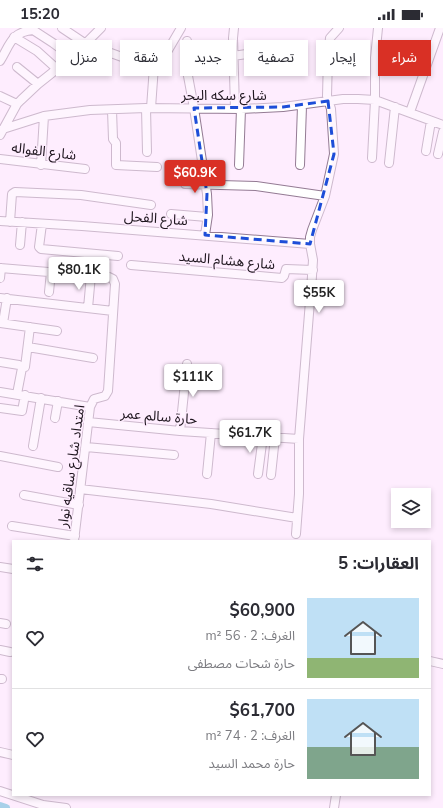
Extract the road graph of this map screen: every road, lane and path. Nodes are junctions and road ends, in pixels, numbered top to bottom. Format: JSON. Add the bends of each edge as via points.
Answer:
{"nodes":[{"id":1,"x":62,"y":28,"type":"edge"},
{"id":2,"x":101,"y":28,"type":"edge"},
{"id":3,"x":181,"y":28,"type":"edge"},
{"id":4,"x":234,"y":28,"type":"edge"},
{"id":5,"x":339,"y":28,"type":"edge"},
{"id":6,"x":378,"y":28,"type":"edge"},
{"id":7,"x":440,"y":28,"type":"edge"},
{"id":8,"x":14,"y":37,"type":"junction"},
{"id":9,"x":80,"y":40,"type":"edge"},
{"id":10,"x":90,"y":40,"type":"edge"},
{"id":11,"x":233,"y":40,"type":"edge"},
{"id":12,"x":172,"y":43,"type":"edge"},
{"id":13,"x":56,"y":46,"type":"edge"},
{"id":14,"x":0,"y":61,"type":"edge"},
{"id":15,"x":17,"y":67,"type":"dead end"},
{"id":16,"x":56,"y":68,"type":"edge"},
{"id":17,"x":56,"y":70,"type":"edge"},
{"id":18,"x":153,"y":76,"type":"edge"},
{"id":19,"x":188,"y":76,"type":"edge"},
{"id":20,"x":235,"y":76,"type":"edge"},
{"id":21,"x":38,"y":84,"type":"junction"},
{"id":22,"x":0,"y":96,"type":"edge"},
{"id":23,"x":375,"y":100,"type":"junction"},
{"id":24,"x":328,"y":101,"type":"junction"},
{"id":25,"x":17,"y":104,"type":"junction"},
{"id":26,"x":302,"y":106,"type":"junction"},
{"id":27,"x":395,"y":107,"type":"junction"},
{"id":28,"x":148,"y":108,"type":"junction"},
{"id":29,"x":194,"y":108,"type":"junction"},
{"id":30,"x":238,"y":109,"type":"junction"},
{"id":31,"x":112,"y":110,"type":"junction"},
{"id":32,"x":410,"y":112,"type":"junction"},
{"id":33,"x":44,"y":116,"type":"junction"},
{"id":34,"x":431,"y":121,"type":"junction"},
{"id":35,"x":443,"y":125,"type":"edge"},
{"id":36,"x":2,"y":132,"type":"edge"},
{"id":37,"x":443,"y":132,"type":"edge"},
{"id":38,"x":426,"y":151,"type":"dead end"},
{"id":39,"x":147,"y":152,"type":"dead end"},
{"id":40,"x":438,"y":154,"type":"dead end"},
{"id":41,"x":372,"y":158,"type":"dead end"},
{"id":42,"x":0,"y":159,"type":"edge"},
{"id":43,"x":389,"y":164,"type":"dead end"},
{"id":44,"x":41,"y":165,"type":"junction"},
{"id":45,"x":239,"y":165,"type":"dead end"},
{"id":46,"x":300,"y":165,"type":"dead end"},
{"id":47,"x":157,"y":167,"type":"dead end"},
{"id":48,"x":85,"y":169,"type":"dead end"},
{"id":49,"x":185,"y":184,"type":"dead end"},
{"id":50,"x":206,"y":184,"type":"junction"},
{"id":51,"x":325,"y":196,"type":"junction"},
{"id":52,"x":151,"y":204,"type":"dead end"},
{"id":53,"x":171,"y":214,"type":"dead end"},
{"id":54,"x":207,"y":217,"type":"junction"},
{"id":55,"x":10,"y":222,"type":"junction"},
{"id":56,"x":22,"y":222,"type":"junction"},
{"id":57,"x":0,"y":224,"type":"edge"},
{"id":58,"x":42,"y":224,"type":"junction"},
{"id":59,"x":205,"y":235,"type":"junction"},
{"id":60,"x":310,"y":244,"type":"junction"},
{"id":61,"x":20,"y":245,"type":"dead end"},
{"id":62,"x":118,"y":256,"type":"dead end"},
{"id":63,"x":131,"y":265,"type":"dead end"},
{"id":64,"x":1,"y":268,"type":"edge"},
{"id":65,"x":312,"y":270,"type":"junction"},
{"id":66,"x":51,"y":272,"type":"junction"},
{"id":67,"x":91,"y":275,"type":"junction"},
{"id":68,"x":0,"y":278,"type":"edge"},
{"id":69,"x":49,"y":292,"type":"dead end"},
{"id":70,"x":4,"y":298,"type":"edge"},
{"id":71,"x":88,"y":308,"type":"junction"},
{"id":72,"x":113,"y":312,"type":"junction"},
{"id":73,"x":1,"y":323,"type":"edge"},
{"id":74,"x":30,"y":327,"type":"junction"},
{"id":75,"x":57,"y":331,"type":"dead end"},
{"id":76,"x":28,"y":347,"type":"junction"},
{"id":77,"x":93,"y":358,"type":"dead end"},
{"id":78,"x":0,"y":362,"type":"edge"},
{"id":79,"x":187,"y":364,"type":"dead end"},
{"id":80,"x":25,"y":367,"type":"dead end"},
{"id":81,"x":0,"y":392,"type":"edge"},
{"id":82,"x":21,"y":395,"type":"junction"},
{"id":83,"x":41,"y":398,"type":"junction"},
{"id":84,"x":58,"y":401,"type":"junction"},
{"id":85,"x":90,"y":407,"type":"junction"},
{"id":86,"x":0,"y":408,"type":"edge"},
{"id":87,"x":55,"y":418,"type":"dead end"},
{"id":88,"x":88,"y":422,"type":"junction"},
{"id":89,"x":180,"y":431,"type":"junction"},
{"id":90,"x":210,"y":433,"type":"junction"},
{"id":91,"x":263,"y":436,"type":"junction"},
{"id":92,"x":275,"y":437,"type":"junction"},
{"id":93,"x":299,"y":439,"type":"junction"},
{"id":94,"x":33,"y":446,"type":"dead end"},
{"id":95,"x":86,"y":447,"type":"junction"},
{"id":96,"x":174,"y":455,"type":"dead end"},
{"id":97,"x":0,"y":456,"type":"edge"},
{"id":98,"x":58,"y":467,"type":"dead end"},
{"id":99,"x":207,"y":474,"type":"dead end"},
{"id":100,"x":258,"y":474,"type":"dead end"},
{"id":101,"x":272,"y":475,"type":"dead end"},
{"id":102,"x":80,"y":489,"type":"junction"},
{"id":103,"x":24,"y":495,"type":"dead end"},
{"id":104,"x":79,"y":505,"type":"junction"},
{"id":105,"x":297,"y":518,"type":"junction"},
{"id":106,"x":12,"y":526,"type":"dead end"},
{"id":107,"x":296,"y":534,"type":"dead end"},
{"id":108,"x":75,"y":538,"type":"edge"},
{"id":109,"x":0,"y":566,"type":"edge"},
{"id":110,"x":12,"y":570,"type":"edge"},
{"id":111,"x":0,"y":650,"type":"edge"},
{"id":112,"x":10,"y":652,"type":"dead end"},
{"id":113,"x":431,"y":661,"type":"edge"},
{"id":114,"x":443,"y":664,"type":"edge"},
{"id":115,"x":0,"y":752,"type":"edge"},
{"id":116,"x":12,"y":755,"type":"edge"},
{"id":117,"x":0,"y":791,"type":"edge"},
{"id":118,"x":12,"y":794,"type":"edge"},
{"id":119,"x":19,"y":796,"type":"edge"},
{"id":120,"x":336,"y":796,"type":"edge"},
{"id":121,"x":66,"y":808,"type":"edge"},
{"id":122,"x":334,"y":808,"type":"edge"}],
"edges":[{"from":1,"to":9,"type":"street"},
{"from":2,"to":10,"type":"street"},
{"from":3,"to":12,"type":"street"},
{"from":4,"to":11,"type":"street"},
{"from":5,"to":24,"type":"street","via":[[329,42]]},
{"from":6,"to":23,"type":"street"},
{"from":7,"to":32,"type":"street"},
{"from":8,"to":13,"type":"street","via":[[33,30]]},
{"from":8,"to":14,"type":"street"},
{"from":8,"to":16,"type":"street"},
{"from":15,"to":21,"type":"street"},
{"from":17,"to":21,"type":"street"},
{"from":18,"to":28,"type":"street"},
{"from":19,"to":29,"type":"street"},
{"from":20,"to":30,"type":"street"},
{"from":21,"to":25,"type":"street"},
{"from":22,"to":25,"type":"street"},
{"from":23,"to":24,"type":"street","name":"شارع سكه البحر"},
{"from":23,"to":27,"type":"street","name":"شارع سكه البحر"},
{"from":23,"to":41,"type":"street"},
{"from":24,"to":26,"type":"street","name":"شارع سكه البحر"},
{"from":24,"to":51,"type":"street","via":[[331,109],[334,150]]},
{"from":25,"to":36,"type":"street"},
{"from":26,"to":30,"type":"street","name":"شارع سكه البحر"},
{"from":26,"to":46,"type":"street"},
{"from":27,"to":32,"type":"street","name":"شارع سكه البحر"},
{"from":27,"to":43,"type":"street"},
{"from":28,"to":29,"type":"street","name":"شارع سكه البحر"},
{"from":28,"to":31,"type":"street","name":"شارع سكه البحر"},
{"from":28,"to":39,"type":"street"},
{"from":29,"to":30,"type":"street","name":"شارع سكه البحر"},
{"from":29,"to":50,"type":"street"},
{"from":30,"to":45,"type":"street"},
{"from":31,"to":33,"type":"street","name":"شارع سكه البحر"},
{"from":31,"to":47,"type":"street","via":[[116,166]]},
{"from":32,"to":34,"type":"street","name":"شارع سكه البحر"},
{"from":33,"to":36,"type":"street","name":"شارع سكه البحر"},
{"from":33,"to":44,"type":"street"},
{"from":34,"to":35,"type":"street","name":"شارع سكه البحر"},
{"from":34,"to":38,"type":"street"},
{"from":37,"to":40,"type":"street"},
{"from":42,"to":44,"type":"street","name":"شارع الفواله"},
{"from":44,"to":48,"type":"street","name":"شارع الفواله"},
{"from":49,"to":50,"type":"street"},
{"from":50,"to":51,"type":"street","via":[[256,186]]},
{"from":50,"to":54,"type":"street"},
{"from":51,"to":60,"type":"street","via":[[312,230]]},
{"from":52,"to":55,"type":"street","via":[[81,195],[15,192],[12,194]]},
{"from":53,"to":54,"type":"street"},
{"from":54,"to":59,"type":"street"},
{"from":55,"to":56,"type":"street","name":"شارع الفحل"},
{"from":55,"to":57,"type":"street","name":"شارع الفحل"},
{"from":56,"to":58,"type":"street","name":"شارع الفحل"},
{"from":56,"to":61,"type":"street"},
{"from":58,"to":59,"type":"street","name":"شارع الفحل"},
{"from":58,"to":62,"type":"street","via":[[39,247],[41,249]]},
{"from":59,"to":60,"type":"street","name":"شارع الفحل"},
{"from":60,"to":65,"type":"street"},
{"from":63,"to":65,"type":"street","name":"شارع هشام السيد","via":[[282,278],[286,269]]},
{"from":64,"to":66,"type":"street","name":"امتداد شارع ساقيه نوار"},
{"from":64,"to":68,"type":"street"},
{"from":65,"to":93,"type":"street"},
{"from":66,"to":67,"type":"street","name":"امتداد شارع ساقيه نوار"},
{"from":66,"to":69,"type":"street"},
{"from":67,"to":71,"type":"street"},
{"from":67,"to":72,"type":"street","name":"امتداد شارع ساقيه نوار","via":[[113,279]]},
{"from":70,"to":71,"type":"street"},
{"from":70,"to":73,"type":"street"},
{"from":71,"to":72,"type":"street"},
{"from":72,"to":85,"type":"street","name":"امتداد شارع ساقيه نوار","via":[[108,391],[105,396],[94,399]]},
{"from":73,"to":74,"type":"street"},
{"from":74,"to":75,"type":"street"},
{"from":74,"to":76,"type":"street"},
{"from":76,"to":77,"type":"street"},
{"from":76,"to":80,"type":"street"},
{"from":78,"to":82,"type":"street","via":[[19,365],[22,368]]},
{"from":79,"to":89,"type":"street"},
{"from":81,"to":82,"type":"street"},
{"from":82,"to":83,"type":"street"},
{"from":82,"to":86,"type":"street","via":[[22,411]]},
{"from":83,"to":84,"type":"street"},
{"from":83,"to":94,"type":"street"},
{"from":84,"to":85,"type":"street"},
{"from":84,"to":87,"type":"street"},
{"from":85,"to":88,"type":"street","name":"امتداد شارع ساقيه نوار"},
{"from":88,"to":89,"type":"street","name":"حارة سالم عمر"},
{"from":88,"to":95,"type":"street","name":"امتداد شارع ساقيه نوار"},
{"from":89,"to":90,"type":"street","name":"حارة سالم عمر"},
{"from":90,"to":91,"type":"street","name":"حارة سالم عمر"},
{"from":90,"to":99,"type":"street"},
{"from":91,"to":92,"type":"street","name":"حارة سالم عمر"},
{"from":91,"to":100,"type":"street"},
{"from":92,"to":93,"type":"street","name":"حارة سالم عمر"},
{"from":92,"to":101,"type":"street"},
{"from":93,"to":105,"type":"street"},
{"from":95,"to":96,"type":"street"},
{"from":95,"to":102,"type":"street","name":"امتداد شارع ساقيه نوار"},
{"from":97,"to":98,"type":"street"},
{"from":102,"to":104,"type":"street","name":"امتداد شارع ساقيه نوار"},
{"from":102,"to":105,"type":"street","via":[[211,504]]},
{"from":103,"to":104,"type":"street"},
{"from":104,"to":108,"type":"street","name":"امتداد شارع ساقيه نوار"},
{"from":105,"to":107,"type":"street"},
{"from":106,"to":108,"type":"street"},
{"from":109,"to":110,"type":"street"},
{"from":111,"to":112,"type":"street"},
{"from":113,"to":114,"type":"street"},
{"from":115,"to":116,"type":"street"},
{"from":117,"to":118,"type":"street"},
{"from":119,"to":121,"type":"street","via":[[43,805]]},
{"from":120,"to":122,"type":"street"}]}
